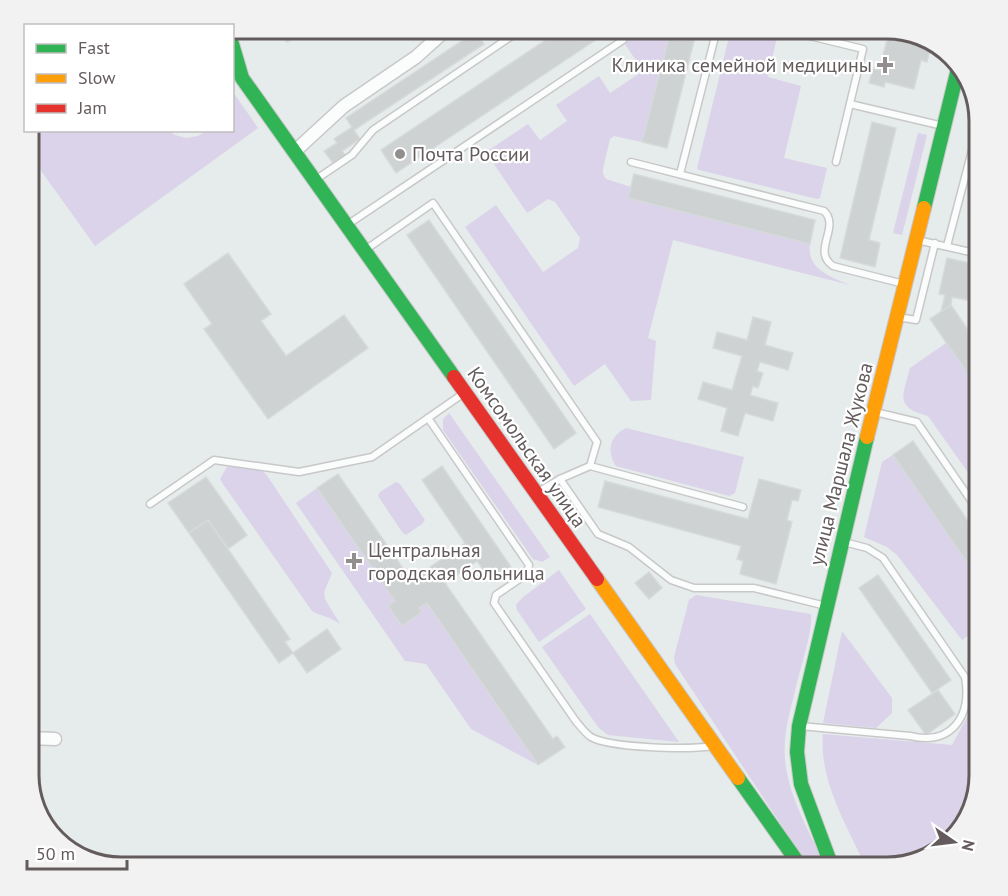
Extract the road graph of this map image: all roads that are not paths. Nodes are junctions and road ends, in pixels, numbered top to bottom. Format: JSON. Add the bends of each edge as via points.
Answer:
{"nodes":[{"id":1,"x":435,"y":39,"type":"edge"},
{"id":2,"x":506,"y":39,"type":"edge"},
{"id":3,"x":714,"y":39,"type":"edge"},
{"id":4,"x":824,"y":39,"type":"edge"},
{"id":5,"x":623,"y":40,"type":"dead end"},
{"id":6,"x":234,"y":51,"type":"edge"},
{"id":7,"x":956,"y":77,"type":"edge"},
{"id":8,"x":850,"y":104,"type":"junction"},
{"id":9,"x":944,"y":126,"type":"junction"},
{"id":10,"x":294,"y":152,"type":"junction"},
{"id":11,"x":632,"y":162,"type":"dead end"},
{"id":12,"x":836,"y":162,"type":"dead end"},
{"id":13,"x":969,"y":162,"type":"edge"},
{"id":14,"x":680,"y":174,"type":"junction"},
{"id":15,"x":314,"y":180,"type":"junction"},
{"id":16,"x":346,"y":226,"type":"junction"},
{"id":17,"x":916,"y":239,"type":"junction"},
{"id":18,"x":935,"y":243,"type":"junction"},
{"id":19,"x":947,"y":246,"type":"junction"},
{"id":20,"x":364,"y":251,"type":"junction"},
{"id":21,"x":969,"y":251,"type":"edge"},
{"id":22,"x":905,"y":284,"type":"junction"},
{"id":23,"x":897,"y":316,"type":"junction"},
{"id":24,"x":465,"y":393,"type":"junction"},
{"id":25,"x":874,"y":411,"type":"junction"},
{"id":26,"x":428,"y":418,"type":"junction"},
{"id":27,"x":590,"y":466,"type":"junction"},
{"id":28,"x":560,"y":479,"type":"junction"},
{"id":29,"x":536,"y":493,"type":"junction"},
{"id":30,"x":969,"y":497,"type":"edge"},
{"id":31,"x":150,"y":504,"type":"dead end"},
{"id":32,"x":743,"y":507,"type":"dead end"},
{"id":33,"x":842,"y":541,"type":"junction"},
{"id":34,"x":826,"y":606,"type":"junction"},
{"id":35,"x":799,"y":726,"type":"junction"},
{"id":36,"x":39,"y":738,"type":"edge"},
{"id":37,"x":55,"y":739,"type":"dead end"},
{"id":38,"x":715,"y":746,"type":"junction"},
{"id":39,"x":794,"y":857,"type":"edge"},
{"id":40,"x":828,"y":857,"type":"edge"}],
"edges":[{"from":1,"to":10,"type":"street","via":[[416,57],[344,106]]},
{"from":2,"to":15,"type":"lane","via":[[373,130],[352,155]]},
{"from":3,"to":14,"type":"lane"},
{"from":4,"to":8,"type":"lane","via":[[863,49]]},
{"from":5,"to":16,"type":"lane"},
{"from":6,"to":10,"type":"street","name":"Комсомольская улица","via":[[242,78]]},
{"from":7,"to":9,"type":"street","name":"улица Маршала Жукова"},
{"from":8,"to":9,"type":"lane"},
{"from":8,"to":12,"type":"lane"},
{"from":9,"to":17,"type":"street","name":"улица Маршала Жукова"},
{"from":10,"to":15,"type":"street","name":"Комсомольская улица"},
{"from":11,"to":14,"type":"lane"},
{"from":13,"to":19,"type":"lane"},
{"from":14,"to":22,"type":"lane","via":[[824,211],[830,223],[823,251],[828,262]]},
{"from":15,"to":16,"type":"street","name":"Комсомольская улица"},
{"from":16,"to":20,"type":"street","name":"Комсомольская улица"},
{"from":17,"to":18,"type":"lane"},
{"from":17,"to":22,"type":"street","name":"улица Маршала Жукова"},
{"from":18,"to":19,"type":"lane"},
{"from":18,"to":23,"type":"lane","via":[[916,320]]},
{"from":19,"to":21,"type":"lane"},
{"from":20,"to":24,"type":"street","name":"Комсомольская улица"},
{"from":20,"to":27,"type":"lane","via":[[433,203],[597,442]]},
{"from":22,"to":23,"type":"street","name":"улица Маршала Жукова"},
{"from":23,"to":25,"type":"street","name":"улица Маршала Жукова"},
{"from":24,"to":26,"type":"lane"},
{"from":24,"to":29,"type":"street","name":"Комсомольская улица"},
{"from":25,"to":30,"type":"lane","via":[[917,422]]},
{"from":25,"to":33,"type":"street","name":"улица Маршала Жукова"},
{"from":26,"to":31,"type":"lane","via":[[372,457],[299,472],[214,460]]},
{"from":26,"to":38,"type":"lane","via":[[530,565],[527,574],[496,595],[494,603],[589,736],[608,743],[690,749]]},
{"from":27,"to":28,"type":"lane"},
{"from":27,"to":32,"type":"lane"},
{"from":28,"to":29,"type":"lane"},
{"from":28,"to":34,"type":"lane","via":[[598,534],[629,546],[672,580],[694,588],[754,588]]},
{"from":29,"to":38,"type":"street","name":"Комсомольская улица"},
{"from":33,"to":34,"type":"street","name":"улица Маршала Жукова"},
{"from":33,"to":35,"type":"lane","via":[[867,548],[883,558],[965,676],[967,700],[959,723],[937,738]]},
{"from":34,"to":35,"type":"street","name":"улица Маршала Жукова"},
{"from":35,"to":40,"type":"street","name":"улица Маршала Жукова","via":[[801,784]]},
{"from":36,"to":37,"type":"street"},
{"from":38,"to":39,"type":"street","name":"Комсомольская улица"}]}
